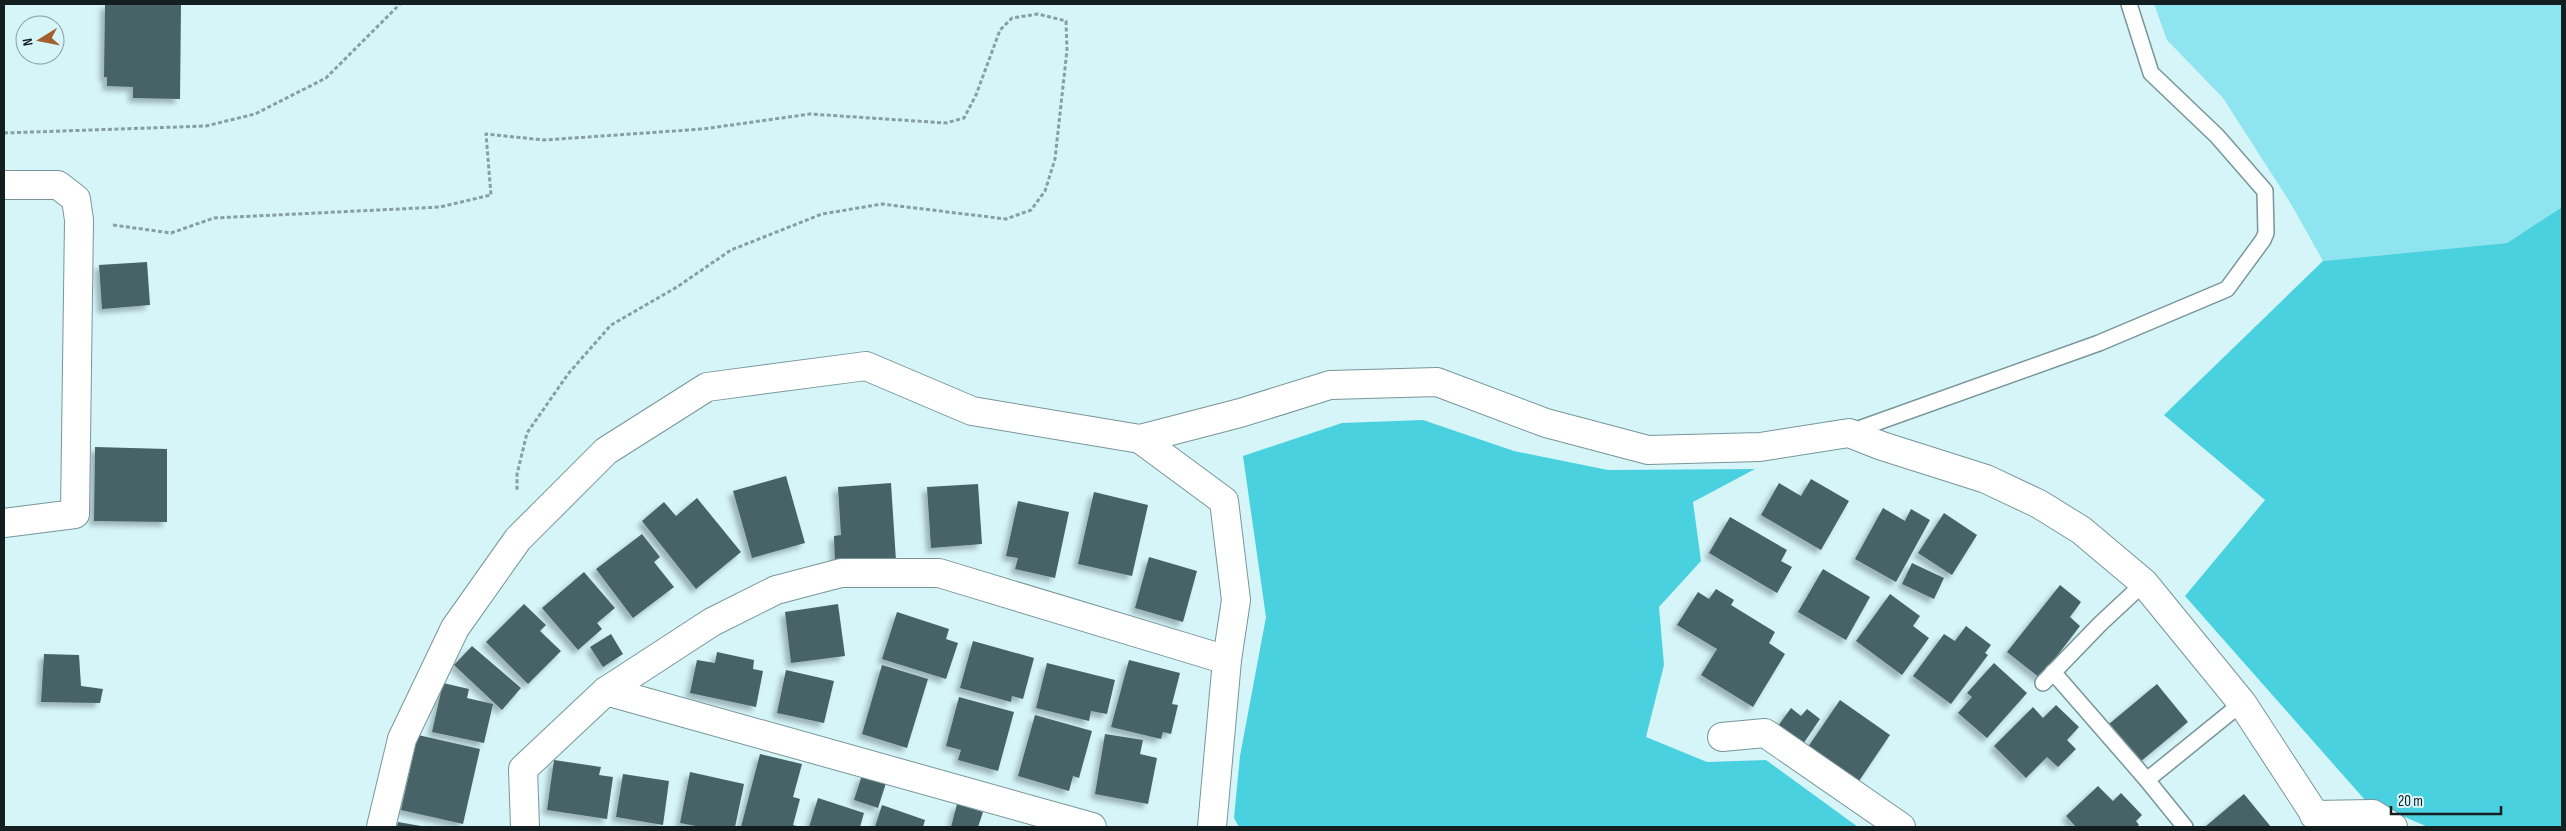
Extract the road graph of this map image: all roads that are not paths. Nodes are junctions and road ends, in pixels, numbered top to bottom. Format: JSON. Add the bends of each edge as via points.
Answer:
{"nodes":[{"id":1,"x":2129,"y":4,"type":"edge"},
{"id":2,"x":4,"y":185,"type":"edge"},
{"id":3,"x":1849,"y":433,"type":"junction"},
{"id":4,"x":1140,"y":439,"type":"junction"},
{"id":5,"x":4,"y":524,"type":"edge"},
{"id":6,"x":2144,"y":584,"type":"junction"},
{"id":7,"x":1227,"y":660,"type":"junction"},
{"id":8,"x":606,"y":691,"type":"junction"},
{"id":9,"x":2242,"y":703,"type":"junction"},
{"id":10,"x":1722,"y":737,"type":"dead end"},
{"id":11,"x":2147,"y":780,"type":"junction"},
{"id":12,"x":2319,"y":821,"type":"edge"},
{"id":13,"x":381,"y":827,"type":"edge"},
{"id":14,"x":524,"y":827,"type":"edge"},
{"id":15,"x":1092,"y":827,"type":"edge"},
{"id":16,"x":1212,"y":827,"type":"edge"},
{"id":17,"x":1901,"y":827,"type":"edge"},
{"id":18,"x":2185,"y":827,"type":"edge"},
{"id":19,"x":2393,"y":827,"type":"edge"}],
"edges":[{"from":1,"to":3,"type":"lane","via":[[2151,73],[2217,136],[2265,191],[2266,233],[2263,240],[2226,289],[2100,343]]},
{"from":2,"to":5,"type":"street","via":[[58,185],[76,199],[79,220],[74,514]]},
{"from":3,"to":4,"type":"street","via":[[1760,447],[1648,450],[1546,424],[1438,382],[1330,385]]},
{"from":3,"to":6,"type":"street","via":[[1986,479],[2039,504],[2081,530]]},
{"from":4,"to":7,"type":"street","via":[[1224,501],[1236,600]]},
{"from":4,"to":13,"type":"street","via":[[972,411],[866,366],[707,387],[606,451],[518,539],[455,628],[402,739]]},
{"from":6,"to":9,"type":"street"},
{"from":6,"to":11,"type":"lane","via":[[2048,678]]},
{"from":7,"to":8,"type":"street","via":[[939,573],[841,573],[776,590],[712,622]]},
{"from":7,"to":16,"type":"street"},
{"from":8,"to":14,"type":"street","via":[[523,769]]},
{"from":8,"to":15,"type":"street"},
{"from":9,"to":11,"type":"lane"},
{"from":9,"to":12,"type":"street"},
{"from":10,"to":17,"type":"street","via":[[1765,733]]},
{"from":11,"to":18,"type":"lane"},
{"from":12,"to":19,"type":"street","via":[[2373,814]]}]}
